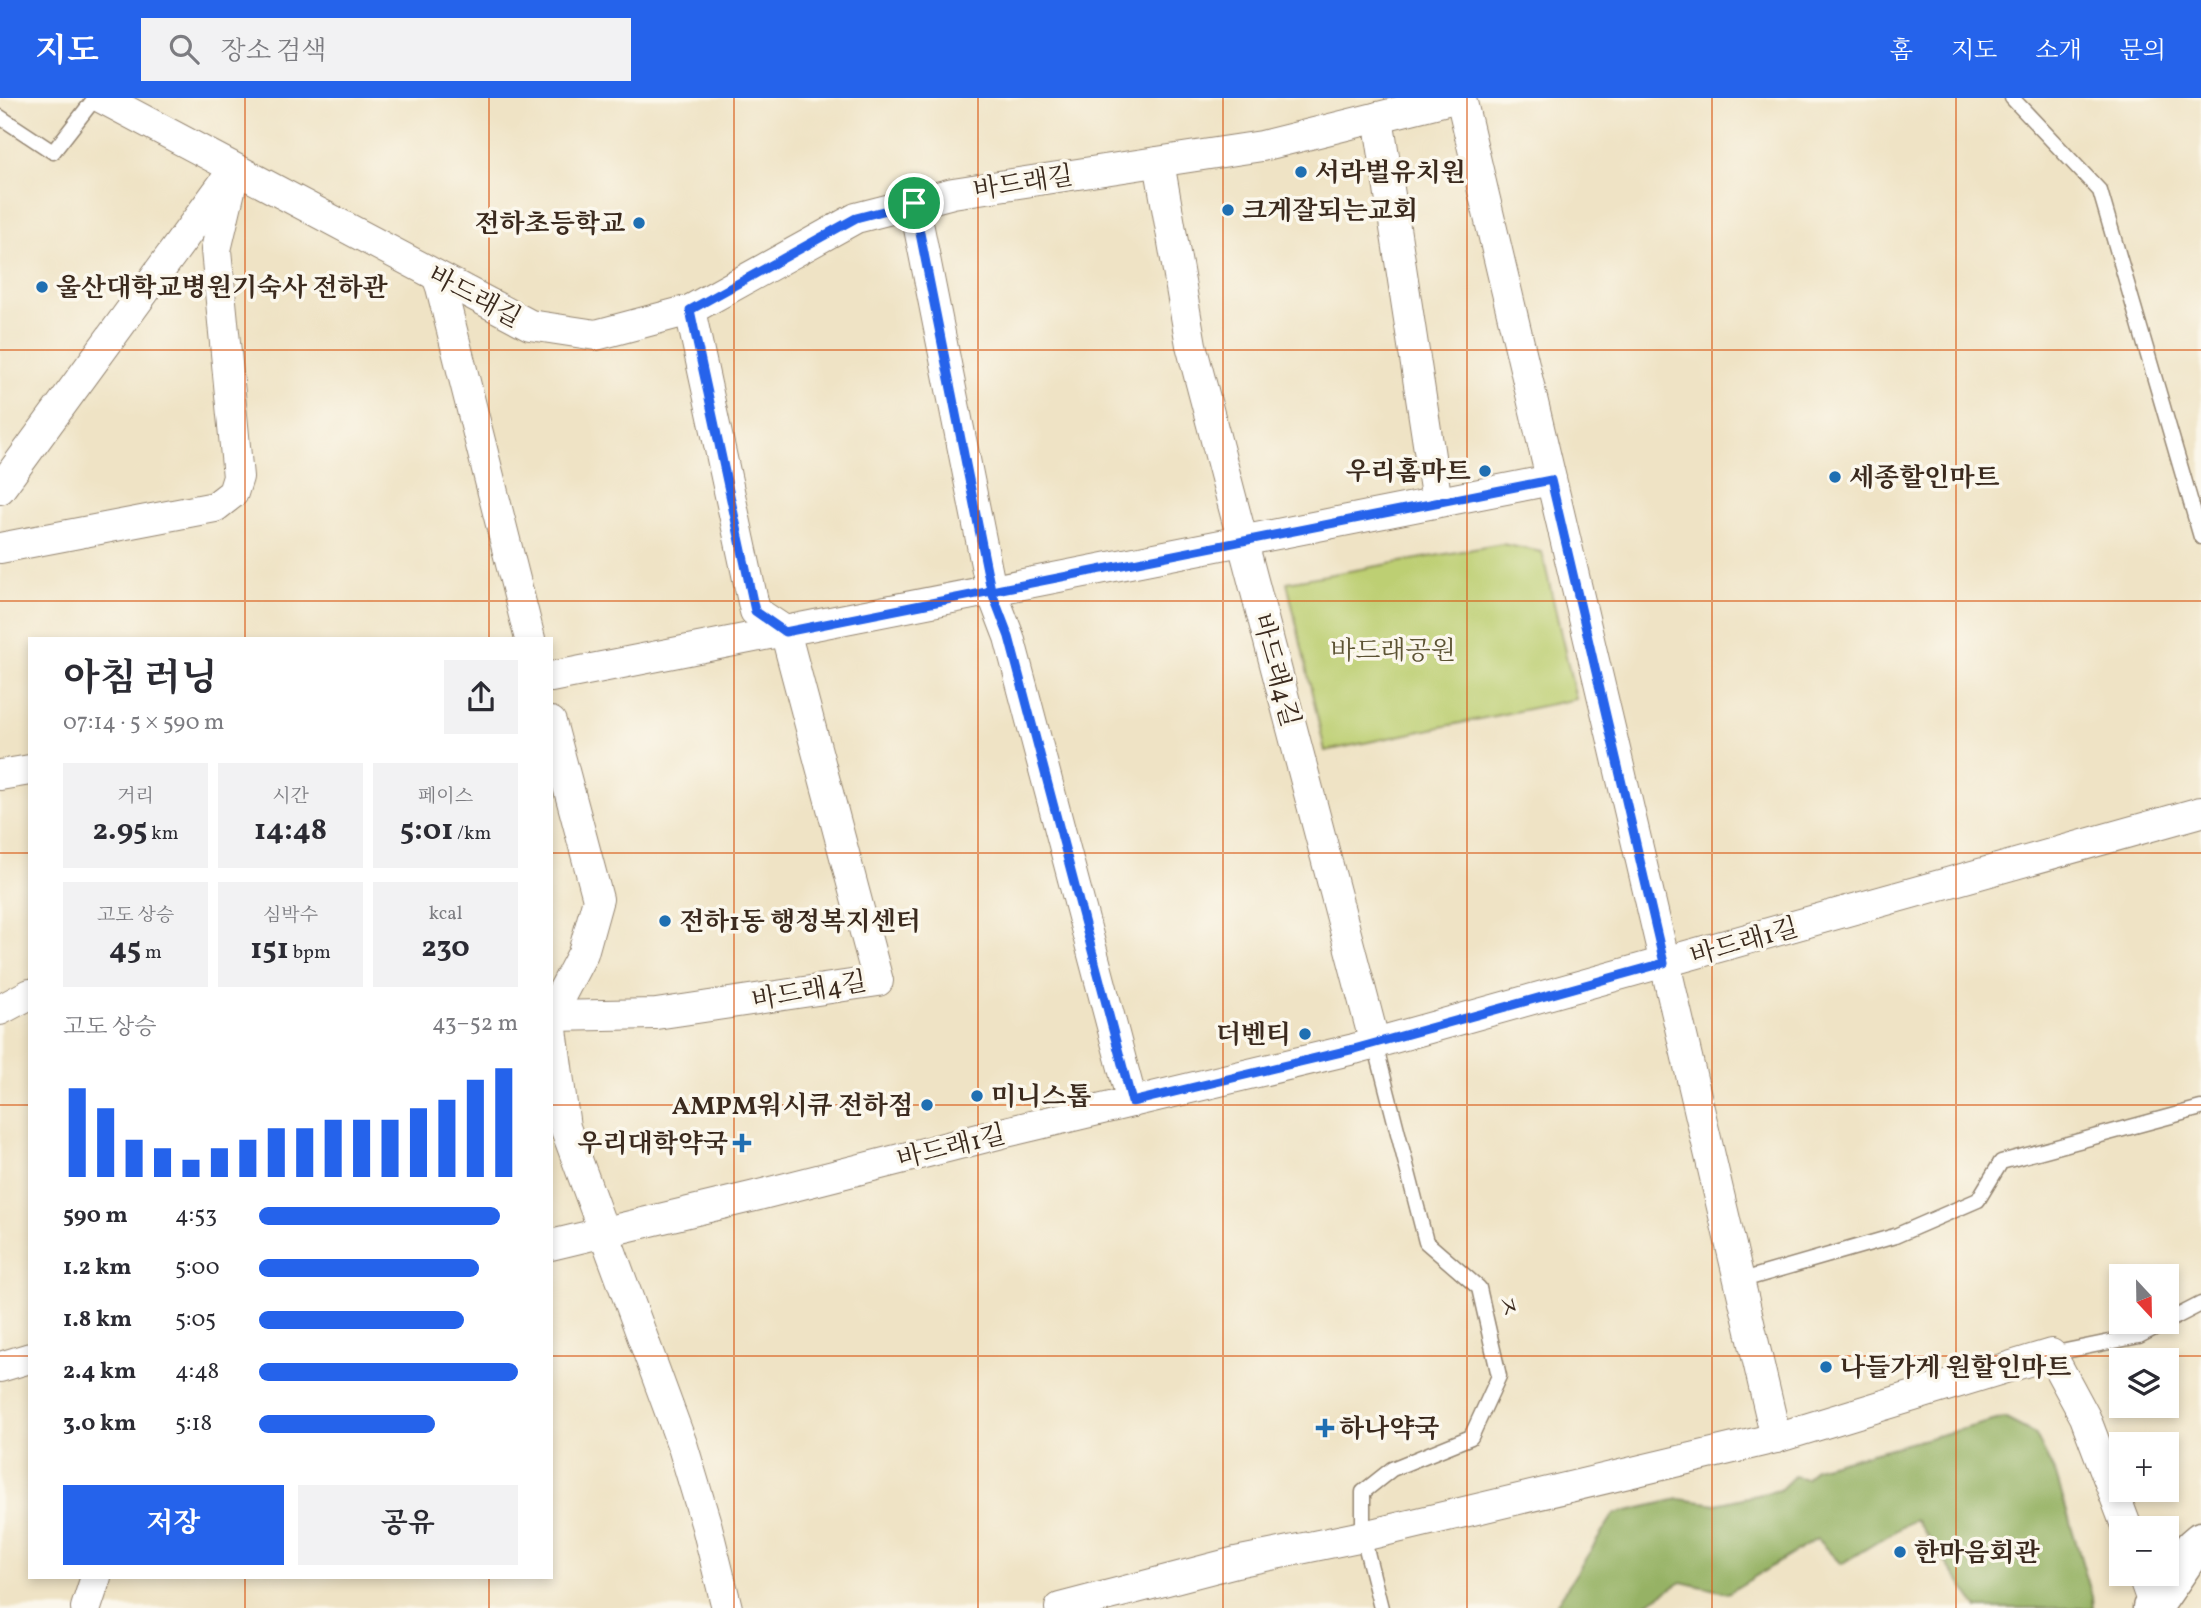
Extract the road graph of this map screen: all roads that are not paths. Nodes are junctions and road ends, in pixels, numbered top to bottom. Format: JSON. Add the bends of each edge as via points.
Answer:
{"nodes":[{"id":1,"x":95,"y":98,"type":"edge"},
{"id":2,"x":102,"y":98,"type":"edge"},
{"id":3,"x":1455,"y":98,"type":"edge"},
{"id":4,"x":1461,"y":98,"type":"edge"},
{"id":5,"x":2012,"y":98,"type":"edge"},
{"id":6,"x":0,"y":117,"type":"edge"},
{"id":7,"x":1378,"y":117,"type":"junction"},
{"id":8,"x":1159,"y":162,"type":"junction"},
{"id":9,"x":234,"y":169,"type":"junction"},
{"id":10,"x":914,"y":203,"type":"junction"},
{"id":11,"x":437,"y":276,"type":"junction"},
{"id":12,"x":690,"y":310,"type":"junction"},
{"id":13,"x":1551,"y":480,"type":"junction"},
{"id":14,"x":0,"y":489,"type":"edge"},
{"id":15,"x":1437,"y":502,"type":"junction"},
{"id":16,"x":2201,"y":537,"type":"edge"},
{"id":17,"x":1241,"y":541,"type":"junction"},
{"id":18,"x":1,"y":547,"type":"edge"},
{"id":19,"x":991,"y":590,"type":"junction"},
{"id":20,"x":785,"y":632,"type":"junction"},
{"id":21,"x":529,"y":637,"type":"edge"},
{"id":22,"x":553,"y":677,"type":"edge"},
{"id":23,"x":553,"y":730,"type":"edge"},
{"id":24,"x":28,"y":770,"type":"edge"},
{"id":25,"x":0,"y":775,"type":"edge"},
{"id":26,"x":2201,"y":812,"type":"edge"},
{"id":27,"x":1664,"y":963,"type":"junction"},
{"id":28,"x":28,"y":998,"type":"edge"},
{"id":29,"x":0,"y":1011,"type":"edge"},
{"id":30,"x":553,"y":1011,"type":"edge"},
{"id":31,"x":553,"y":1015,"type":"edge"},
{"id":32,"x":553,"y":1037,"type":"edge"},
{"id":33,"x":1375,"y":1044,"type":"junction"},
{"id":34,"x":1132,"y":1102,"type":"junction"},
{"id":35,"x":2201,"y":1108,"type":"edge"},
{"id":36,"x":604,"y":1232,"type":"junction"},
{"id":37,"x":553,"y":1245,"type":"edge"},
{"id":38,"x":1739,"y":1281,"type":"junction"},
{"id":39,"x":2201,"y":1304,"type":"edge"},
{"id":40,"x":2051,"y":1354,"type":"junction"},
{"id":41,"x":28,"y":1359,"type":"edge"},
{"id":42,"x":0,"y":1367,"type":"edge"},
{"id":43,"x":1776,"y":1438,"type":"junction"},
{"id":44,"x":2122,"y":1516,"type":"edge"},
{"id":45,"x":1363,"y":1536,"type":"junction"},
{"id":46,"x":2201,"y":1541,"type":"edge"},
{"id":47,"x":95,"y":1579,"type":"edge"},
{"id":48,"x":2149,"y":1595,"type":"edge"},
{"id":49,"x":86,"y":1608,"type":"edge"},
{"id":50,"x":727,"y":1608,"type":"edge"},
{"id":51,"x":1060,"y":1608,"type":"edge"},
{"id":52,"x":1381,"y":1608,"type":"edge"}],
"edges":[{"from":1,"to":6,"type":"lane","via":[[53,152]]},
{"from":2,"to":9,"type":"street","name":"바드래길"},
{"from":3,"to":7,"type":"street","name":"바드래길"},
{"from":4,"to":13,"type":"street"},
{"from":5,"to":16,"type":"lane","via":[[2100,191]]},
{"from":7,"to":8,"type":"street","name":"바드래길","via":[[1262,146]]},
{"from":7,"to":15,"type":"street"},
{"from":8,"to":10,"type":"street","name":"바드래길","via":[[953,192]]},
{"from":8,"to":17,"type":"street","name":"바드래4길","via":[[1191,345]]},
{"from":9,"to":11,"type":"street","name":"바드래길"},
{"from":9,"to":14,"type":"street"},
{"from":9,"to":18,"type":"street","via":[[216,250],[238,477],[233,494],[215,507]]},
{"from":10,"to":12,"type":"street","name":"바드래길","via":[[856,218]]},
{"from":10,"to":19,"type":"street"},
{"from":11,"to":12,"type":"street","name":"바드래길","via":[[530,325],[596,335]]},
{"from":11,"to":21,"type":"street"},
{"from":12,"to":20,"type":"street","via":[[755,611]]},
{"from":13,"to":15,"type":"street"},
{"from":13,"to":27,"type":"street"},
{"from":15,"to":17,"type":"street"},
{"from":17,"to":19,"type":"street"},
{"from":17,"to":33,"type":"street","name":"바드래4길"},
{"from":19,"to":20,"type":"street"},
{"from":19,"to":34,"type":"street","via":[[1009,637]]},
{"from":20,"to":22,"type":"street"},
{"from":20,"to":31,"type":"street","name":"바드래4길","via":[[878,981],[656,1014]]},
{"from":23,"to":30,"type":"street","via":[[598,899],[583,953]]},
{"from":24,"to":25,"type":"street"},
{"from":26,"to":27,"type":"street","name":"바드래1길"},
{"from":27,"to":33,"type":"street","name":"바드래1길"},
{"from":27,"to":38,"type":"street"},
{"from":28,"to":29,"type":"street"},
{"from":32,"to":36,"type":"street","via":[[565,1127]]},
{"from":33,"to":34,"type":"street","name":"바드래1길"},
{"from":33,"to":45,"type":"lane","name":"ㅈ","via":[[1426,1242],[1479,1288],[1500,1376],[1471,1437],[1392,1469],[1363,1492]]},
{"from":34,"to":36,"type":"street","name":"바드래1길"},
{"from":35,"to":38,"type":"lane","via":[[2001,1162],[1978,1200],[1895,1236]]},
{"from":36,"to":37,"type":"street","name":"바드래1길"},
{"from":36,"to":50,"type":"street","via":[[683,1447]]},
{"from":38,"to":43,"type":"street"},
{"from":39,"to":40,"type":"lane","via":[[2139,1336]]},
{"from":40,"to":43,"type":"street"},
{"from":40,"to":44,"type":"street","via":[[2085,1417]]},
{"from":41,"to":42,"type":"street"},
{"from":43,"to":45,"type":"street"},
{"from":45,"to":51,"type":"street","via":[[1236,1562]]},
{"from":45,"to":52,"type":"lane"},
{"from":46,"to":48,"type":"main road"},
{"from":47,"to":49,"type":"street"}]}
